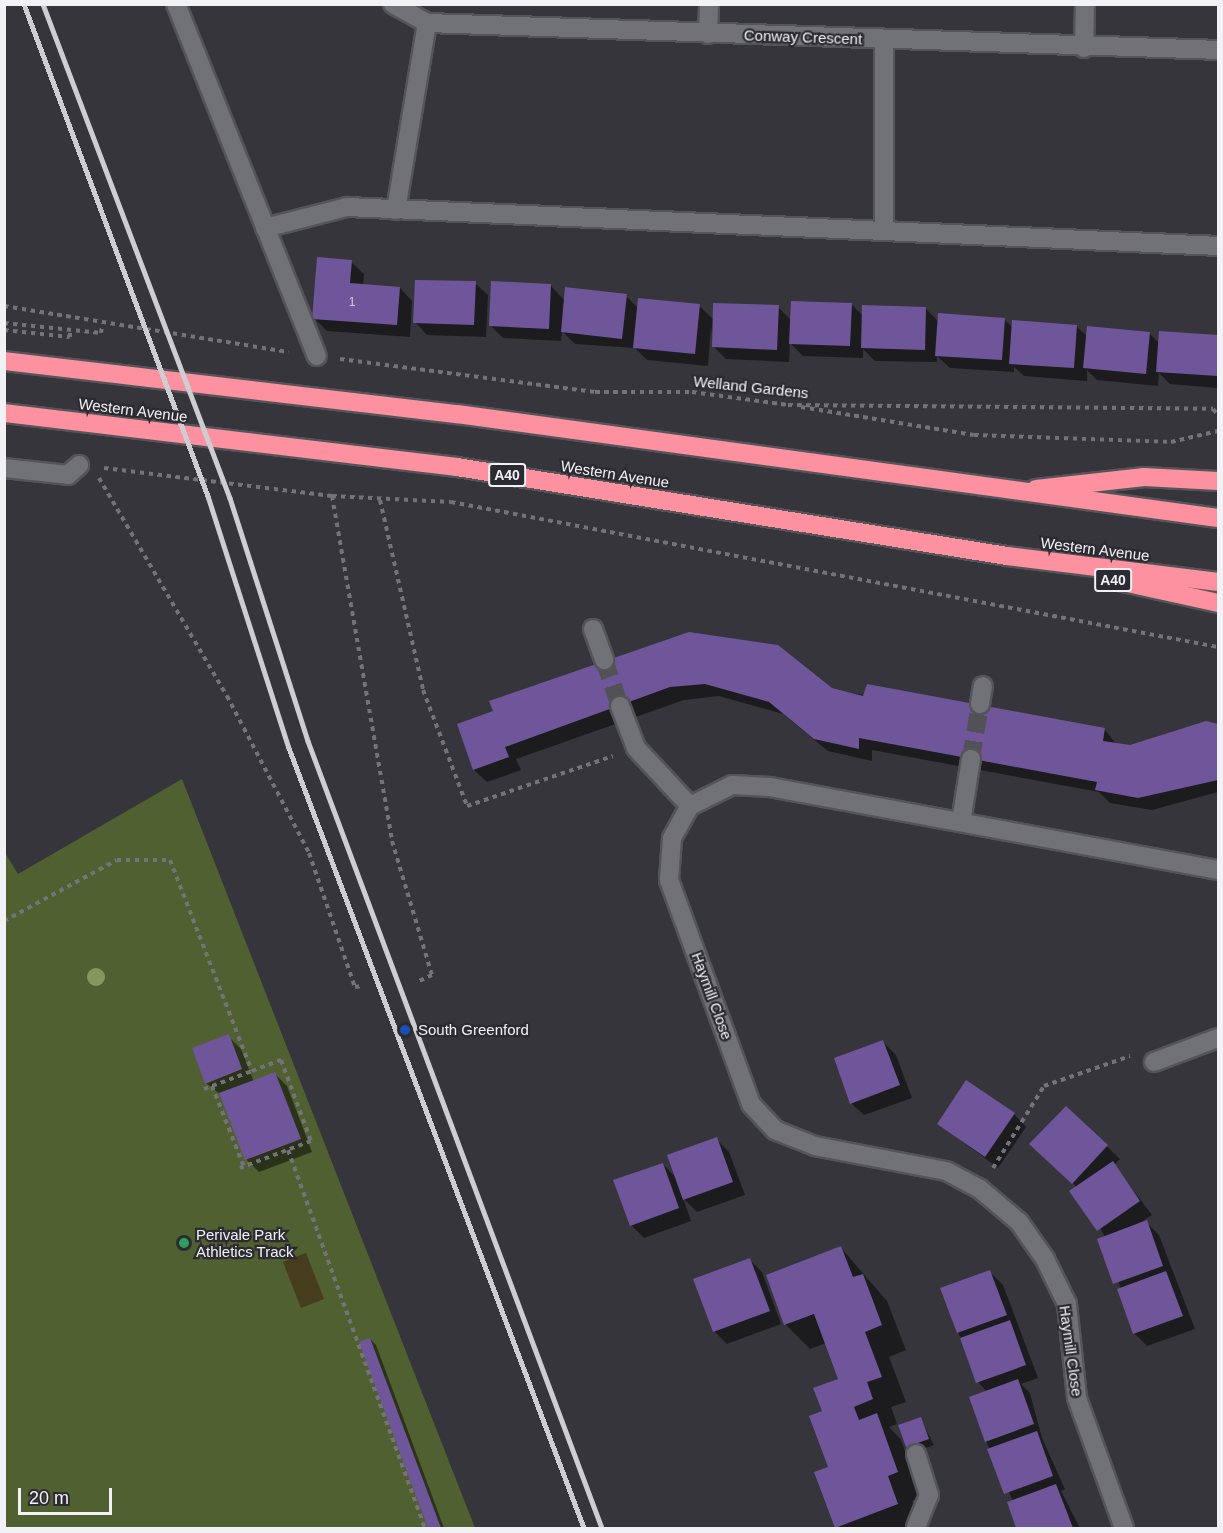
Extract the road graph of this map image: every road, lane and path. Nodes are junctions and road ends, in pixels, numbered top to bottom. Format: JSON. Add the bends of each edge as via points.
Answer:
{"nodes":[{"id":1,"x":176,"y":4,"type":"edge"},
{"id":2,"x":393,"y":4,"type":"edge"},
{"id":3,"x":709,"y":4,"type":"edge"},
{"id":4,"x":1085,"y":4,"type":"edge"},
{"id":5,"x":427,"y":23,"type":"junction"},
{"id":6,"x":708,"y":34,"type":"junction"},
{"id":7,"x":884,"y":40,"type":"junction"},
{"id":8,"x":1083,"y":48,"type":"junction"},
{"id":9,"x":1218,"y":50,"type":"edge"},
{"id":10,"x":396,"y":210,"type":"junction"},
{"id":11,"x":265,"y":228,"type":"junction"},
{"id":12,"x":884,"y":228,"type":"junction"},
{"id":13,"x":1218,"y":246,"type":"edge"},
{"id":14,"x":4,"y":306,"type":"edge"},
{"id":15,"x":4,"y":323,"type":"edge"},
{"id":16,"x":102,"y":326,"type":"junction"},
{"id":17,"x":4,"y":330,"type":"edge"},
{"id":18,"x":72,"y":330,"type":"junction"},
{"id":19,"x":317,"y":356,"type":"junction"},
{"id":20,"x":4,"y":361,"type":"edge"},
{"id":21,"x":788,"y":405,"type":"junction"},
{"id":22,"x":4,"y":413,"type":"edge"},
{"id":23,"x":1218,"y":415,"type":"edge"},
{"id":24,"x":1218,"y":430,"type":"edge"},
{"id":25,"x":86,"y":466,"type":"junction"},
{"id":26,"x":4,"y":468,"type":"edge"},
{"id":27,"x":1218,"y":481,"type":"edge"},
{"id":28,"x":1004,"y":492,"type":"junction"},
{"id":29,"x":332,"y":495,"type":"junction"},
{"id":30,"x":380,"y":500,"type":"junction"},
{"id":31,"x":1218,"y":518,"type":"edge"},
{"id":32,"x":1007,"y":556,"type":"junction"},
{"id":33,"x":1218,"y":582,"type":"edge"},
{"id":34,"x":1218,"y":603,"type":"edge"},
{"id":35,"x":593,"y":629,"type":"dead end"},
{"id":36,"x":1218,"y":647,"type":"edge"},
{"id":37,"x":604,"y":660,"type":"tunnel mouth"},
{"id":38,"x":983,"y":686,"type":"dead end"},
{"id":39,"x":980,"y":704,"type":"tunnel mouth"},
{"id":40,"x":620,"y":706,"type":"tunnel mouth"},
{"id":41,"x":636,"y":748,"type":"junction"},
{"id":42,"x":971,"y":759,"type":"tunnel mouth"},
{"id":43,"x":690,"y":806,"type":"junction"},
{"id":44,"x":961,"y":822,"type":"junction"},
{"id":45,"x":1218,"y":870,"type":"edge"},
{"id":46,"x":4,"y":921,"type":"edge"},
{"id":47,"x":417,"y":982,"type":"dead end"},
{"id":48,"x":362,"y":986,"type":"dead end"},
{"id":49,"x":1218,"y":1038,"type":"edge"},
{"id":50,"x":1154,"y":1062,"type":"joint"},
{"id":51,"x":252,"y":1071,"type":"junction"},
{"id":52,"x":212,"y":1086,"type":"junction"},
{"id":53,"x":204,"y":1089,"type":"dead end"},
{"id":54,"x":288,"y":1150,"type":"junction"},
{"id":55,"x":980,"y":1189,"type":"junction"},
{"id":56,"x":916,"y":1454,"type":"dead end"},
{"id":57,"x":425,"y":1528,"type":"edge"},
{"id":58,"x":916,"y":1528,"type":"edge"},
{"id":59,"x":1124,"y":1528,"type":"edge"}],
"edges":[{"from":1,"to":11,"type":"street"},
{"from":2,"to":5,"type":"street","name":"Conway Crescent"},
{"from":3,"to":6,"type":"street"},
{"from":4,"to":8,"type":"street"},
{"from":5,"to":6,"type":"street","name":"Conway Crescent"},
{"from":5,"to":10,"type":"street"},
{"from":6,"to":7,"type":"street","name":"Conway Crescent"},
{"from":7,"to":8,"type":"street","name":"Conway Crescent"},
{"from":7,"to":12,"type":"street"},
{"from":8,"to":9,"type":"street","name":"Conway Crescent"},
{"from":10,"to":11,"type":"street","via":[[347,207]]},
{"from":10,"to":12,"type":"street"},
{"from":11,"to":19,"type":"street"},
{"from":12,"to":13,"type":"street"},
{"from":14,"to":16,"type":"path"},
{"from":15,"to":18,"type":"path"},
{"from":16,"to":18,"type":"path","via":[[101,333]]},
{"from":16,"to":19,"type":"path","name":"Welland Gardens"},
{"from":17,"to":18,"type":"path","via":[[70,337]]},
{"from":19,"to":21,"type":"path","name":"Welland Gardens","via":[[594,392],[692,392]]},
{"from":20,"to":28,"type":"highway","via":[[457,414]]},
{"from":21,"to":23,"type":"path","name":"Welland Gardens","via":[[1201,408]]},
{"from":21,"to":24,"type":"path","via":[[974,435],[1171,442]]},
{"from":22,"to":32,"type":"highway","name":"Western Avenue","number":"A40","via":[[457,467]]},
{"from":25,"to":26,"type":"street","via":[[68,475]]},
{"from":25,"to":29,"type":"path"},
{"from":25,"to":48,"type":"path","via":[[226,696],[309,853],[355,987]]},
{"from":27,"to":28,"type":"highway","via":[[1144,477]]},
{"from":28,"to":31,"type":"highway"},
{"from":29,"to":30,"type":"path"},
{"from":29,"to":47,"type":"path","via":[[392,841],[432,975]]},
{"from":30,"to":36,"type":"path","via":[[451,501]]},
{"from":30,"to":41,"type":"path","via":[[423,690],[467,806]]},
{"from":32,"to":33,"type":"highway","name":"Western Avenue","number":"A40"},
{"from":32,"to":34,"type":"highway","number":"A40"},
{"from":35,"to":37,"type":"street"},
{"from":38,"to":39,"type":"street"},
{"from":40,"to":41,"type":"street"},
{"from":41,"to":43,"type":"street"},
{"from":42,"to":44,"type":"street"},
{"from":43,"to":44,"type":"street","via":[[732,785],[770,787]]},
{"from":43,"to":55,"type":"street","name":"Haymill Close","via":[[672,838],[669,880],[751,1104],[775,1131],[815,1146],[946,1171]]},
{"from":44,"to":45,"type":"street"},
{"from":46,"to":51,"type":"path","via":[[117,860],[170,861]]},
{"from":49,"to":50,"type":"street"},
{"from":50,"to":55,"type":"path","via":[[1133,1055],[1044,1086]]},
{"from":51,"to":52,"type":"path"},
{"from":51,"to":54,"type":"path","via":[[281,1060],[311,1141]]},
{"from":52,"to":53,"type":"path"},
{"from":52,"to":54,"type":"path","via":[[242,1168]]},
{"from":54,"to":57,"type":"path"},
{"from":55,"to":59,"type":"street","name":"Haymill Close","via":[[1019,1222],[1067,1304],[1077,1398]]},
{"from":56,"to":58,"type":"street","via":[[930,1495]]}]}
